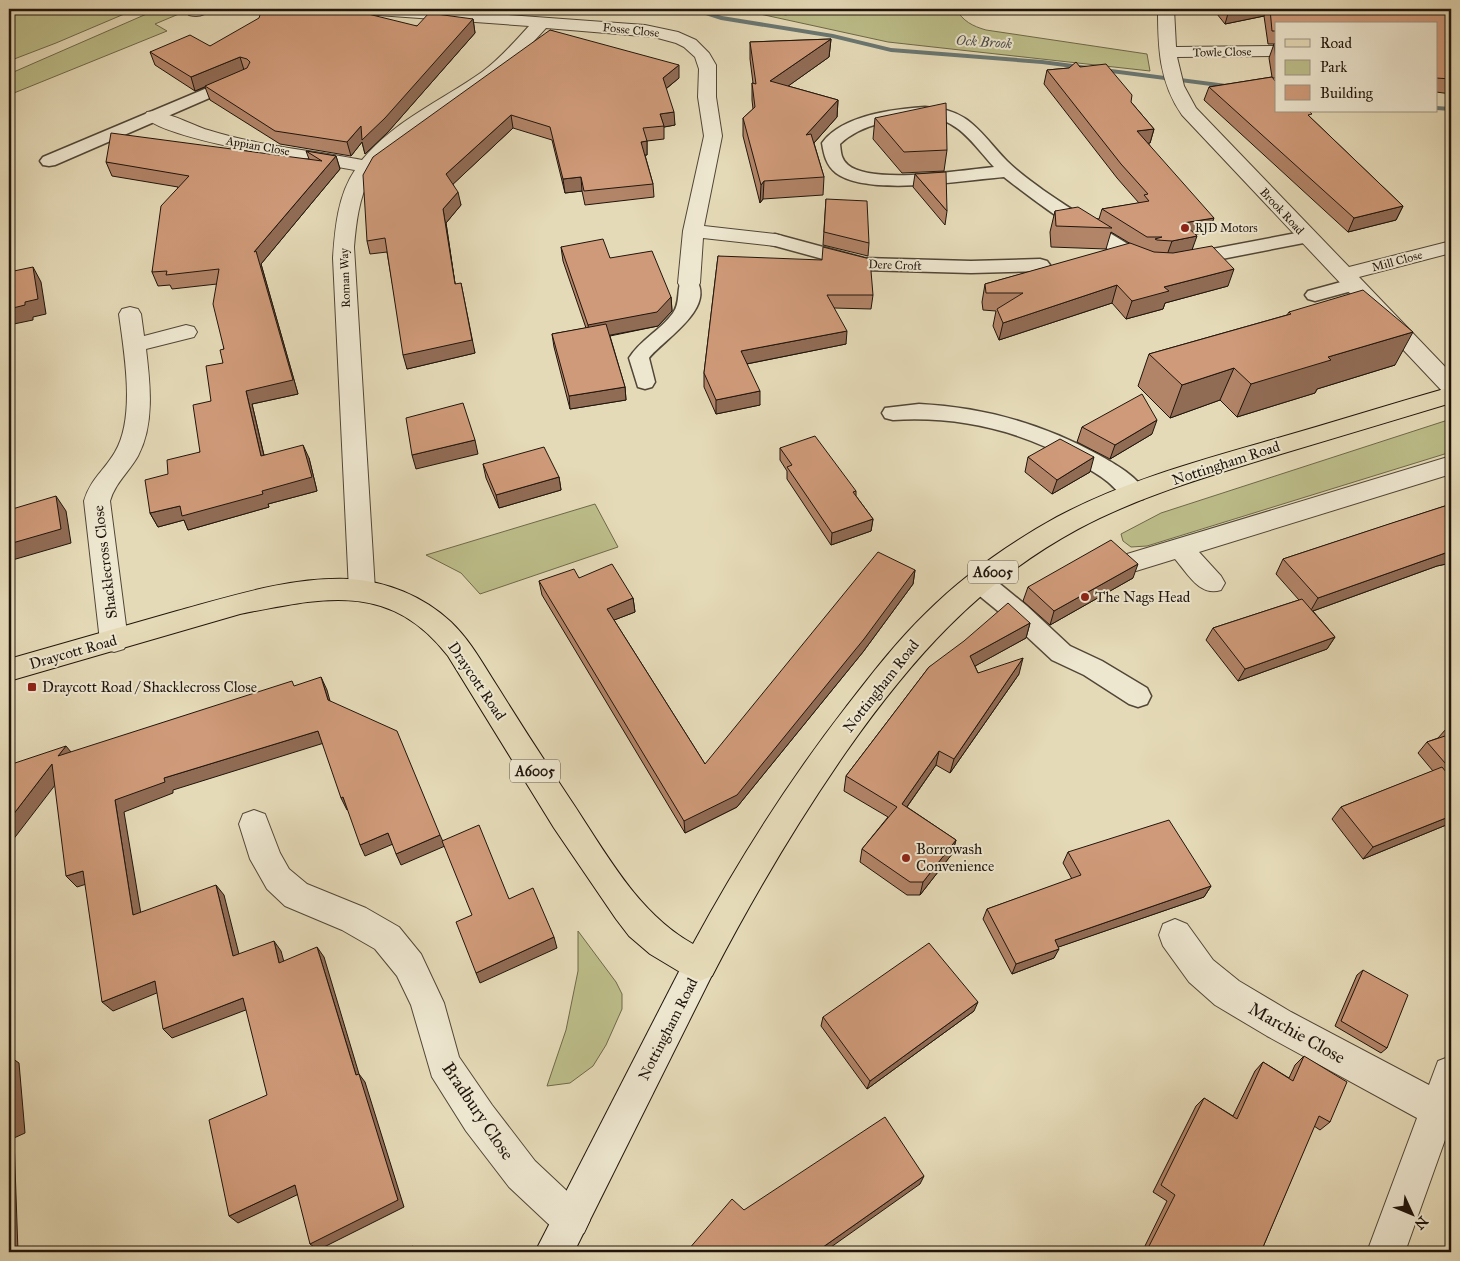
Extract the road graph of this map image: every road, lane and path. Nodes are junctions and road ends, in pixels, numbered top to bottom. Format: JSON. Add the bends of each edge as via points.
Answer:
{"nodes":[{"id":1,"x":364,"y":9,"type":"edge"},
{"id":2,"x":1166,"y":9,"type":"edge"},
{"id":3,"x":541,"y":24,"type":"junction"},
{"id":4,"x":1275,"y":51,"type":"edge"},
{"id":5,"x":1168,"y":59,"type":"junction"},
{"id":6,"x":245,"y":77,"type":"edge"},
{"id":7,"x":153,"y":116,"type":"junction"},
{"id":8,"x":49,"y":160,"type":"dead end"},
{"id":9,"x":366,"y":166,"type":"junction"},
{"id":10,"x":1007,"y":171,"type":"junction"},
{"id":11,"x":695,"y":221,"type":"junction"},
{"id":12,"x":1307,"y":237,"type":"junction"},
{"id":13,"x":775,"y":240,"type":"joint"},
{"id":14,"x":1451,"y":247,"type":"edge"},
{"id":15,"x":1040,"y":265,"type":"dead end"},
{"id":16,"x":1348,"y":280,"type":"junction"},
{"id":17,"x":689,"y":283,"type":"joint"},
{"id":18,"x":1315,"y":295,"type":"dead end"},
{"id":19,"x":130,"y":314,"type":"dead end"},
{"id":20,"x":186,"y":332,"type":"dead end"},
{"id":21,"x":135,"y":345,"type":"junction"},
{"id":22,"x":645,"y":382,"type":"dead end"},
{"id":23,"x":1451,"y":387,"type":"edge"},
{"id":24,"x":1451,"y":395,"type":"edge"},
{"id":25,"x":892,"y":413,"type":"dead end"},
{"id":26,"x":1451,"y":465,"type":"edge"},
{"id":27,"x":1136,"y":493,"type":"junction"},
{"id":28,"x":1180,"y":548,"type":"junction"},
{"id":29,"x":1136,"y":561,"type":"edge"},
{"id":30,"x":980,"y":582,"type":"junction"},
{"id":31,"x":1212,"y":583,"type":"dead end"},
{"id":32,"x":362,"y":590,"type":"junction"},
{"id":33,"x":114,"y":641,"type":"junction"},
{"id":34,"x":9,"y":670,"type":"edge"},
{"id":35,"x":1138,"y":696,"type":"dead end"},
{"id":36,"x":254,"y":824,"type":"dead end"},
{"id":37,"x":1175,"y":935,"type":"dead end"},
{"id":38,"x":700,"y":965,"type":"junction"},
{"id":39,"x":1451,"y":1074,"type":"edge"},
{"id":40,"x":1444,"y":1113,"type":"edge"},
{"id":41,"x":571,"y":1220,"type":"junction"},
{"id":42,"x":554,"y":1252,"type":"edge"},
{"id":43,"x":1386,"y":1252,"type":"edge"}],
"edges":[{"from":1,"to":3,"type":"street","name":"Fosse Close"},
{"from":2,"to":5,"type":"street","name":"Brook Road"},
{"from":3,"to":9,"type":"street","name":"Roman Way","via":[[503,64],[390,141]]},
{"from":3,"to":11,"type":"street","name":"Fosse Close","via":[[645,30],[691,44],[702,55],[707,64],[707,97],[713,136]]},
{"from":4,"to":5,"type":"street","name":"Towle Close"},
{"from":5,"to":12,"type":"street","name":"Brook Road","via":[[1176,90],[1194,118]]},
{"from":6,"to":7,"type":"lane"},
{"from":7,"to":8,"type":"lane"},
{"from":7,"to":9,"type":"street","name":"Appian Close","via":[[208,137]]},
{"from":9,"to":32,"type":"street","name":"Roman Way","via":[[350,207],[342,258]]},
{"from":10,"to":10,"type":"lane","via":[[962,123],[948,114],[932,111],[868,122],[843,132],[831,143],[834,161],[848,173],[869,179],[893,181]]},
{"from":10,"to":12,"type":"lane","via":[[1079,222],[1149,262],[1168,264]]},
{"from":11,"to":13,"type":"street","name":"Dere Croft"},
{"from":11,"to":17,"type":"street"},
{"from":12,"to":16,"type":"street","name":"Brook Road"},
{"from":13,"to":15,"type":"lane","name":"Dere Croft","via":[[862,264]]},
{"from":14,"to":16,"type":"street","name":"Mill Close"},
{"from":16,"to":18,"type":"lane"},
{"from":16,"to":23,"type":"street","name":"Brook Road"},
{"from":17,"to":22,"type":"lane","via":[[688,306],[639,358]]},
{"from":19,"to":21,"type":"street","name":"Shacklecross Close"},
{"from":20,"to":21,"type":"street"},
{"from":21,"to":33,"type":"street","name":"Shacklecross Close","via":[[138,407],[133,440],[127,454],[99,489],[97,501]]},
{"from":24,"to":27,"type":"main road","name":"Nottingham Road","number":"A6005","via":[[1213,466]]},
{"from":25,"to":27,"type":"lane","via":[[963,414],[1021,429],[1048,438],[1090,459]]},
{"from":26,"to":28,"type":"street"},
{"from":27,"to":30,"type":"main road","name":"Nottingham Road","number":"A6005","via":[[1090,512],[1054,532]]},
{"from":28,"to":29,"type":"street"},
{"from":28,"to":31,"type":"street"},
{"from":30,"to":35,"type":"lane","via":[[1061,653],[1093,668]]},
{"from":30,"to":38,"type":"main road","name":"Nottingham Road","number":"A6005","via":[[918,638],[806,784],[752,869]]},
{"from":32,"to":33,"type":"main road","name":"Draycott Road","number":"A6005","via":[[320,590],[240,604]]},
{"from":32,"to":38,"type":"main road","name":"Draycott Road","number":"A6005","via":[[410,607],[456,646],[615,893],[642,926],[665,946]]},
{"from":33,"to":34,"type":"main road","name":"Draycott Road","number":"A6005"},
{"from":36,"to":41,"type":"street","name":"Bradbury Close","via":[[266,859],[278,879],[296,896],[354,919],[387,938],[408,965],[427,1003],[444,1065],[522,1174]]},
{"from":37,"to":40,"type":"street","name":"Marchie Close","via":[[1202,971],[1227,993]]},
{"from":38,"to":41,"type":"street","name":"Nottingham Road"},
{"from":39,"to":40,"type":"street"},
{"from":40,"to":43,"type":"street"},
{"from":41,"to":42,"type":"street","name":"Nottingham Road"}]}
